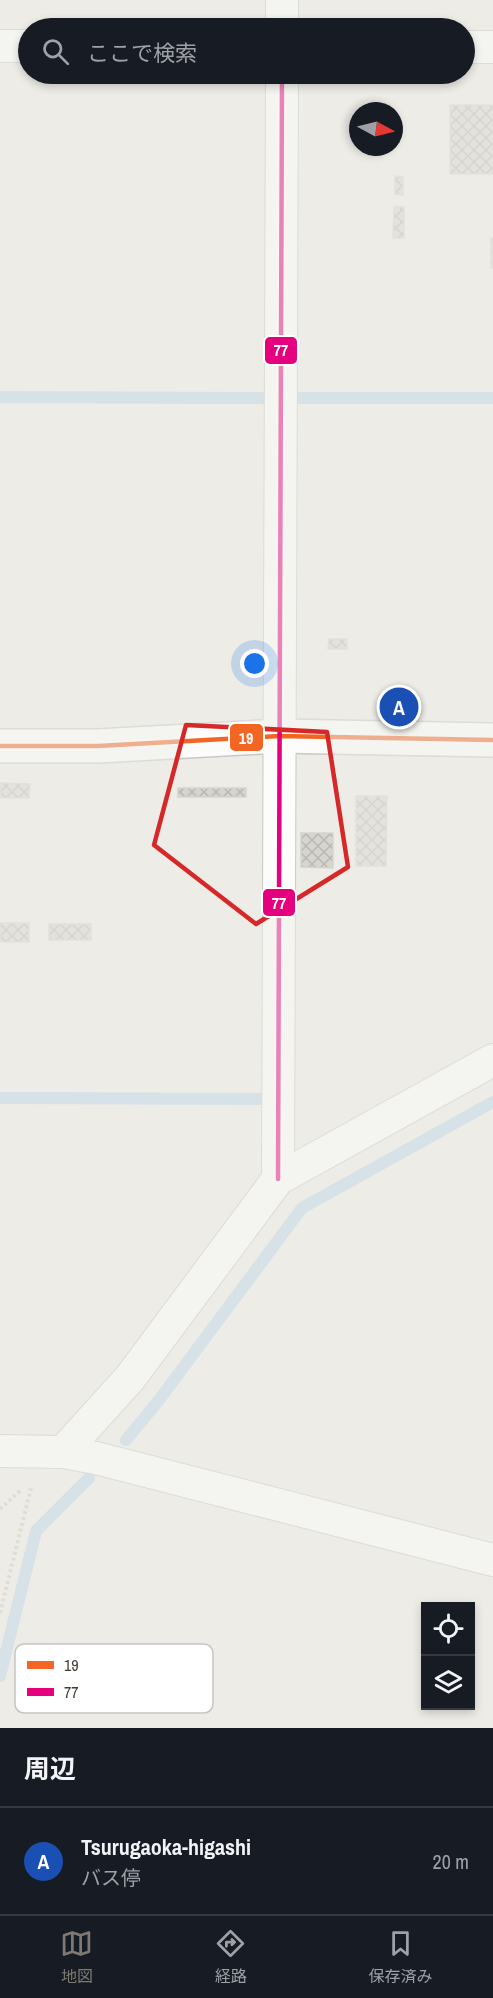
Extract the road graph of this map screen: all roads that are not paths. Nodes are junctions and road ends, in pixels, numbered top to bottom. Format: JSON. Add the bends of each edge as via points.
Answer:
{"nodes":[{"id":1,"x":282,"y":0,"type":"edge"},
{"id":2,"x":282,"y":18,"type":"edge"},
{"id":3,"x":0,"y":46,"type":"edge"},
{"id":4,"x":18,"y":46,"type":"edge"},
{"id":5,"x":475,"y":47,"type":"edge"},
{"id":6,"x":493,"y":47,"type":"edge"},
{"id":7,"x":282,"y":84,"type":"edge"},
{"id":8,"x":279,"y":736,"type":"junction"},
{"id":9,"x":493,"y":740,"type":"edge"},
{"id":10,"x":0,"y":746,"type":"edge"},
{"id":11,"x":493,"y":1060,"type":"edge"},
{"id":12,"x":278,"y":1179,"type":"junction"},
{"id":13,"x":0,"y":1451,"type":"edge"},
{"id":14,"x":63,"y":1452,"type":"junction"},
{"id":15,"x":493,"y":1560,"type":"edge"}],
"edges":[{"from":1,"to":2,"type":"street"},
{"from":3,"to":4,"type":"street"},
{"from":5,"to":6,"type":"street"},
{"from":7,"to":8,"type":"street"},
{"from":8,"to":9,"type":"street"},
{"from":8,"to":10,"type":"street","via":[[98,746]]},
{"from":8,"to":12,"type":"street"},
{"from":11,"to":12,"type":"street"},
{"from":12,"to":14,"type":"street","via":[[130,1378]]},
{"from":13,"to":14,"type":"street"},
{"from":14,"to":15,"type":"street"}]}
